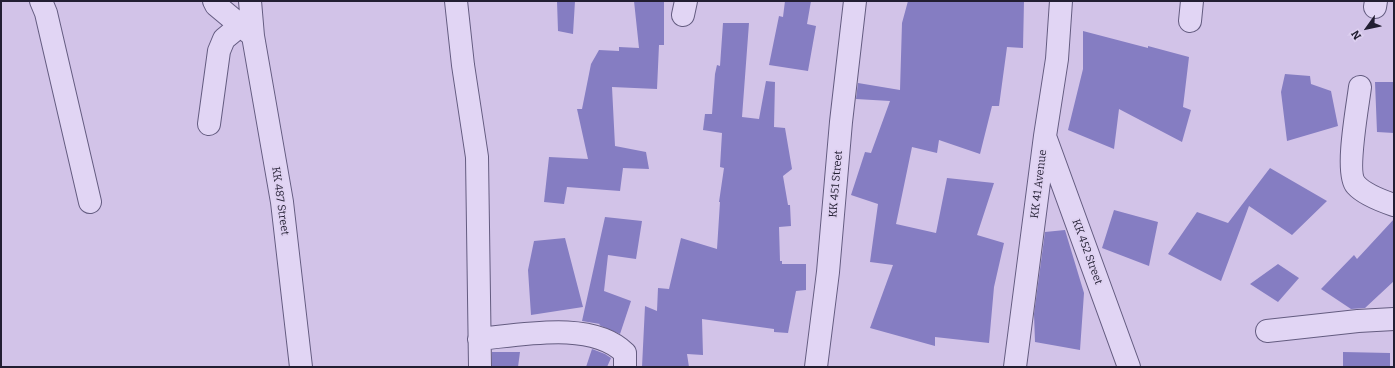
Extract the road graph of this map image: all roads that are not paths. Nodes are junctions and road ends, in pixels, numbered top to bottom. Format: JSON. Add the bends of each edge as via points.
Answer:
{"nodes":[{"id":1,"x":41,"y":1,"type":"edge"},
{"id":2,"x":214,"y":1,"type":"edge"},
{"id":3,"x":250,"y":1,"type":"edge"},
{"id":4,"x":456,"y":1,"type":"edge"},
{"id":5,"x":855,"y":1,"type":"edge"},
{"id":6,"x":1061,"y":1,"type":"edge"},
{"id":7,"x":247,"y":31,"type":"junction"},
{"id":8,"x":1360,"y":87,"type":"dead end"},
{"id":9,"x":209,"y":124,"type":"dead end"},
{"id":10,"x":1045,"y":136,"type":"junction"},
{"id":11,"x":90,"y":202,"type":"dead end"},
{"id":12,"x":1394,"y":205,"type":"edge"},
{"id":13,"x":1394,"y":319,"type":"edge"},
{"id":14,"x":1267,"y":331,"type":"dead end"},
{"id":15,"x":479,"y":339,"type":"junction"},
{"id":16,"x":625,"y":364,"type":"edge"},
{"id":17,"x":300,"y":367,"type":"edge"},
{"id":18,"x":480,"y":367,"type":"edge"},
{"id":19,"x":816,"y":367,"type":"edge"},
{"id":20,"x":1015,"y":367,"type":"edge"},
{"id":21,"x":1129,"y":367,"type":"edge"}],
"edges":[{"from":1,"to":11,"type":"street","via":[[46,13]]},
{"from":2,"to":7,"type":"street","via":[[216,6]]},
{"from":3,"to":7,"type":"street","name":"KK 487 Street"},
{"from":4,"to":15,"type":"street","via":[[477,157]]},
{"from":5,"to":19,"type":"street","name":"KK 451 Street"},
{"from":6,"to":10,"type":"street","name":"KK 41 Avenue","via":[[1057,59]]},
{"from":7,"to":9,"type":"street","via":[[224,39],[219,51]]},
{"from":7,"to":17,"type":"street","name":"KK 487 Street","via":[[282,202]]},
{"from":8,"to":12,"type":"street","via":[[1351,156],[1352,177],[1355,184],[1366,193]]},
{"from":10,"to":20,"type":"street","name":"KK 41 Avenue"},
{"from":10,"to":21,"type":"street","name":"KK 452 Street"},
{"from":13,"to":14,"type":"street"},
{"from":15,"to":16,"type":"street","via":[[556,331],[578,333],[615,344],[625,353]]},
{"from":15,"to":18,"type":"street"}]}
